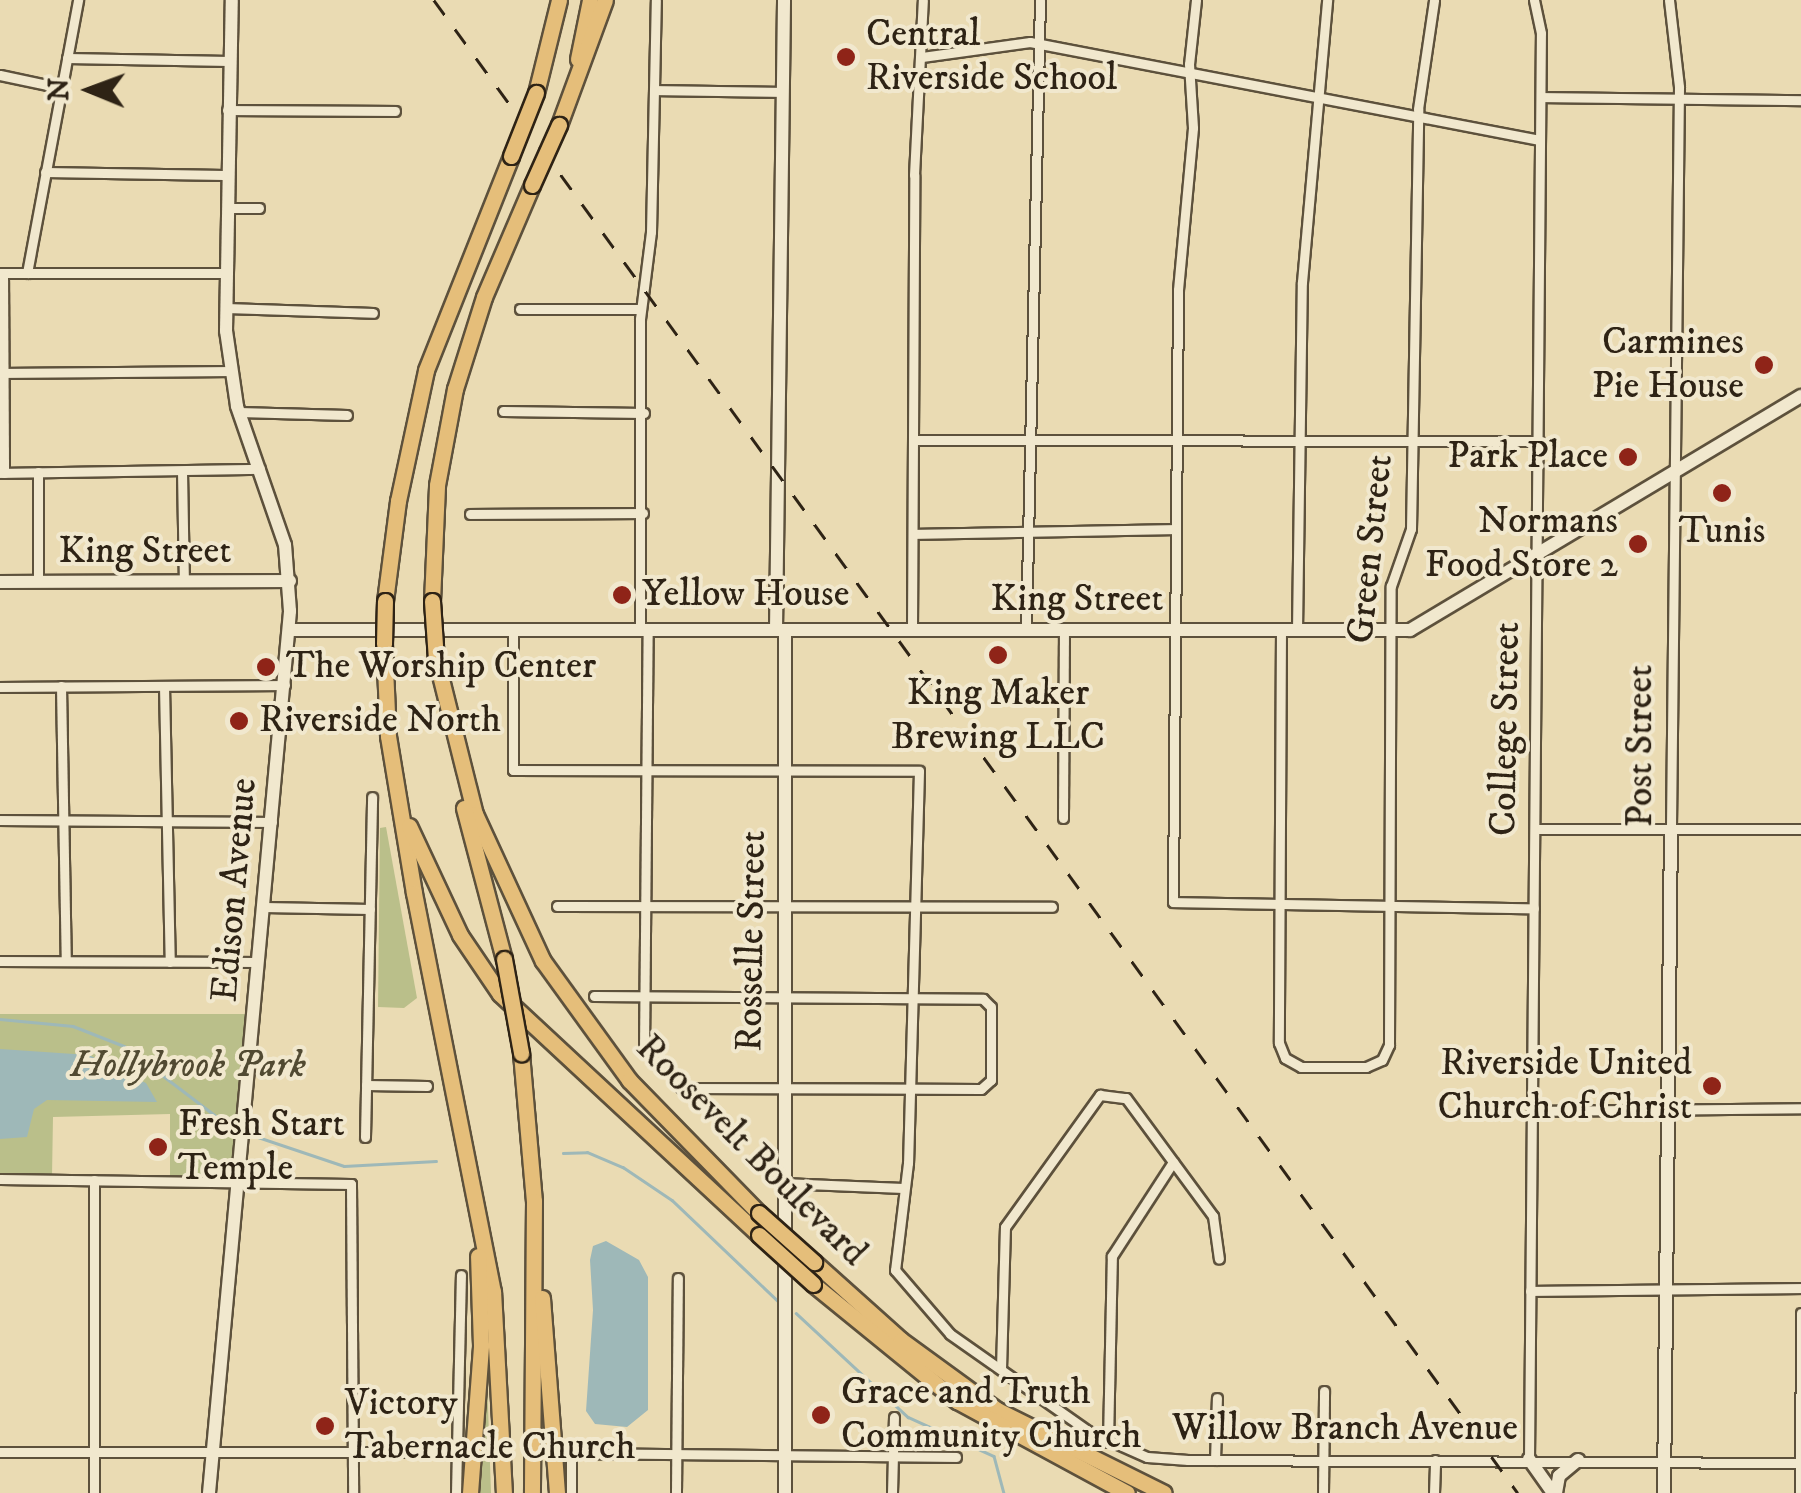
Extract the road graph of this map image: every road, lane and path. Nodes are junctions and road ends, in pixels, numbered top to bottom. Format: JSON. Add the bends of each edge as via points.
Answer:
{"nodes":[{"id":1,"x":78,"y":0,"type":"edge"},
{"id":2,"x":232,"y":0,"type":"edge"},
{"id":3,"x":550,"y":0,"type":"edge"},
{"id":4,"x":559,"y":0,"type":"edge"},
{"id":5,"x":590,"y":0,"type":"edge"},
{"id":6,"x":605,"y":0,"type":"edge"},
{"id":7,"x":656,"y":0,"type":"edge"},
{"id":8,"x":784,"y":0,"type":"edge"},
{"id":9,"x":923,"y":0,"type":"edge"},
{"id":10,"x":1040,"y":0,"type":"edge"},
{"id":11,"x":1196,"y":0,"type":"edge"},
{"id":12,"x":1327,"y":0,"type":"edge"},
{"id":13,"x":1434,"y":0,"type":"edge"},
{"id":14,"x":1534,"y":0,"type":"edge"},
{"id":15,"x":1669,"y":0,"type":"edge"},
{"id":16,"x":1038,"y":44,"type":"junction"},
{"id":17,"x":922,"y":57,"type":"junction"},
{"id":18,"x":67,"y":58,"type":"junction"},
{"id":19,"x":229,"y":61,"type":"junction"},
{"id":20,"x":1192,"y":74,"type":"junction"},
{"id":21,"x":0,"y":76,"type":"edge"},
{"id":22,"x":61,"y":88,"type":"junction"},
{"id":23,"x":654,"y":90,"type":"junction"},
{"id":24,"x":782,"y":92,"type":"junction"},
{"id":25,"x":536,"y":93,"type":"junction"},
{"id":26,"x":1318,"y":98,"type":"junction"},
{"id":27,"x":1541,"y":98,"type":"junction"},
{"id":28,"x":1678,"y":98,"type":"junction"},
{"id":29,"x":1801,"y":100,"type":"edge"},
{"id":30,"x":227,"y":110,"type":"junction"},
{"id":31,"x":395,"y":111,"type":"dead end"},
{"id":32,"x":1418,"y":118,"type":"junction"},
{"id":33,"x":559,"y":125,"type":"junction"},
{"id":34,"x":1540,"y":140,"type":"junction"},
{"id":35,"x":45,"y":172,"type":"junction"},
{"id":36,"x":224,"y":175,"type":"junction"},
{"id":37,"x":224,"y":208,"type":"junction"},
{"id":38,"x":259,"y":208,"type":"dead end"},
{"id":39,"x":2,"y":273,"type":"edge"},
{"id":40,"x":27,"y":273,"type":"junction"},
{"id":41,"x":224,"y":273,"type":"junction"},
{"id":42,"x":226,"y":308,"type":"junction"},
{"id":43,"x":520,"y":309,"type":"dead end"},
{"id":44,"x":641,"y":309,"type":"junction"},
{"id":45,"x":373,"y":312,"type":"dead end"},
{"id":46,"x":230,"y":371,"type":"junction"},
{"id":47,"x":3,"y":372,"type":"edge"},
{"id":48,"x":1801,"y":396,"type":"edge"},
{"id":49,"x":503,"y":411,"type":"dead end"},
{"id":50,"x":239,"y":412,"type":"junction"},
{"id":51,"x":644,"y":413,"type":"junction"},
{"id":52,"x":348,"y":416,"type":"dead end"},
{"id":53,"x":916,"y":440,"type":"junction"},
{"id":54,"x":1538,"y":440,"type":"junction"},
{"id":55,"x":1029,"y":441,"type":"junction"},
{"id":56,"x":1300,"y":441,"type":"junction"},
{"id":57,"x":1176,"y":442,"type":"junction"},
{"id":58,"x":1412,"y":442,"type":"junction"},
{"id":59,"x":260,"y":468,"type":"junction"},
{"id":60,"x":182,"y":471,"type":"junction"},
{"id":61,"x":2,"y":472,"type":"edge"},
{"id":62,"x":38,"y":472,"type":"junction"},
{"id":63,"x":1673,"y":473,"type":"junction"},
{"id":64,"x":470,"y":514,"type":"dead end"},
{"id":65,"x":642,"y":514,"type":"junction"},
{"id":66,"x":1174,"y":529,"type":"junction"},
{"id":67,"x":914,"y":534,"type":"junction"},
{"id":68,"x":1028,"y":534,"type":"junction"},
{"id":69,"x":1538,"y":555,"type":"junction"},
{"id":70,"x":290,"y":581,"type":"junction"},
{"id":71,"x":0,"y":582,"type":"edge"},
{"id":72,"x":38,"y":582,"type":"junction"},
{"id":73,"x":184,"y":582,"type":"junction"},
{"id":74,"x":912,"y":629,"type":"junction"},
{"id":75,"x":289,"y":630,"type":"junction"},
{"id":76,"x":512,"y":630,"type":"junction"},
{"id":77,"x":644,"y":630,"type":"junction"},
{"id":78,"x":780,"y":630,"type":"junction"},
{"id":79,"x":1026,"y":630,"type":"junction"},
{"id":80,"x":1064,"y":630,"type":"junction"},
{"id":81,"x":1172,"y":630,"type":"junction"},
{"id":82,"x":1281,"y":630,"type":"junction"},
{"id":83,"x":1297,"y":630,"type":"junction"},
{"id":84,"x":1390,"y":632,"type":"junction"},
{"id":85,"x":436,"y":659,"type":"junction"},
{"id":86,"x":61,"y":686,"type":"junction"},
{"id":87,"x":164,"y":686,"type":"junction"},
{"id":88,"x":285,"y":686,"type":"junction"},
{"id":89,"x":0,"y":687,"type":"edge"},
{"id":90,"x":648,"y":772,"type":"junction"},
{"id":91,"x":784,"y":773,"type":"junction"},
{"id":92,"x":397,"y":794,"type":"junction"},
{"id":93,"x":372,"y":797,"type":"dead end"},
{"id":94,"x":1063,"y":818,"type":"dead end"},
{"id":95,"x":0,"y":820,"type":"edge"},
{"id":96,"x":65,"y":820,"type":"junction"},
{"id":97,"x":167,"y":822,"type":"junction"},
{"id":98,"x":272,"y":822,"type":"junction"},
{"id":99,"x":1534,"y":829,"type":"junction"},
{"id":100,"x":1671,"y":830,"type":"junction"},
{"id":101,"x":1801,"y":830,"type":"edge"},
{"id":102,"x":557,"y":906,"type":"dead end"},
{"id":103,"x":264,"y":907,"type":"junction"},
{"id":104,"x":646,"y":907,"type":"junction"},
{"id":105,"x":1052,"y":907,"type":"dead end"},
{"id":106,"x":1280,"y":907,"type":"junction"},
{"id":107,"x":782,"y":908,"type":"junction"},
{"id":108,"x":1389,"y":908,"type":"junction"},
{"id":109,"x":1534,"y":908,"type":"junction"},
{"id":110,"x":370,"y":909,"type":"junction"},
{"id":111,"x":916,"y":909,"type":"junction"},
{"id":112,"x":0,"y":960,"type":"edge"},
{"id":113,"x":66,"y":962,"type":"junction"},
{"id":114,"x":170,"y":962,"type":"junction"},
{"id":115,"x":258,"y":962,"type":"junction"},
{"id":116,"x":594,"y":996,"type":"dead end"},
{"id":117,"x":644,"y":997,"type":"junction"},
{"id":118,"x":781,"y":997,"type":"junction"},
{"id":119,"x":911,"y":998,"type":"junction"},
{"id":120,"x":644,"y":1051,"type":"dead end"},
{"id":121,"x":366,"y":1086,"type":"junction"},
{"id":122,"x":427,"y":1086,"type":"dead end"},
{"id":123,"x":681,"y":1088,"type":"dead end"},
{"id":124,"x":781,"y":1088,"type":"junction"},
{"id":125,"x":910,"y":1088,"type":"junction"},
{"id":126,"x":1801,"y":1108,"type":"edge"},
{"id":127,"x":1668,"y":1110,"type":"junction"},
{"id":128,"x":1532,"y":1111,"type":"junction"},
{"id":129,"x":365,"y":1137,"type":"dead end"},
{"id":130,"x":1172,"y":1162,"type":"junction"},
{"id":131,"x":468,"y":1163,"type":"junction"},
{"id":132,"x":238,"y":1178,"type":"junction"},
{"id":133,"x":0,"y":1179,"type":"edge"},
{"id":134,"x":94,"y":1180,"type":"junction"},
{"id":135,"x":782,"y":1183,"type":"junction"},
{"id":136,"x":903,"y":1188,"type":"junction"},
{"id":137,"x":1219,"y":1260,"type":"dead end"},
{"id":138,"x":534,"y":1263,"type":"junction"},
{"id":139,"x":461,"y":1276,"type":"dead end"},
{"id":140,"x":678,"y":1278,"type":"dead end"},
{"id":141,"x":1801,"y":1288,"type":"edge"},
{"id":142,"x":1530,"y":1290,"type":"junction"},
{"id":143,"x":1666,"y":1290,"type":"junction"},
{"id":144,"x":1801,"y":1314,"type":"edge"},
{"id":145,"x":1001,"y":1369,"type":"junction"},
{"id":146,"x":1324,"y":1391,"type":"dead end"},
{"id":147,"x":1217,"y":1398,"type":"dead end"},
{"id":148,"x":894,"y":1416,"type":"dead end"},
{"id":149,"x":1108,"y":1442,"type":"junction"},
{"id":150,"x":0,"y":1452,"type":"edge"},
{"id":151,"x":94,"y":1452,"type":"junction"},
{"id":152,"x":213,"y":1452,"type":"junction"},
{"id":153,"x":354,"y":1452,"type":"junction"},
{"id":154,"x":457,"y":1452,"type":"junction"},
{"id":155,"x":676,"y":1454,"type":"junction"},
{"id":156,"x":785,"y":1455,"type":"junction"},
{"id":157,"x":892,"y":1456,"type":"junction"},
{"id":158,"x":956,"y":1457,"type":"dead end"},
{"id":159,"x":1529,"y":1459,"type":"junction"},
{"id":160,"x":1215,"y":1460,"type":"junction"},
{"id":161,"x":1324,"y":1460,"type":"junction"},
{"id":162,"x":1435,"y":1460,"type":"junction"},
{"id":163,"x":1578,"y":1460,"type":"junction"},
{"id":164,"x":1664,"y":1462,"type":"junction"},
{"id":165,"x":1800,"y":1462,"type":"edge"},
{"id":166,"x":94,"y":1493,"type":"edge"},
{"id":167,"x":209,"y":1493,"type":"edge"},
{"id":168,"x":353,"y":1493,"type":"edge"},
{"id":169,"x":456,"y":1493,"type":"edge"},
{"id":170,"x":470,"y":1493,"type":"edge"},
{"id":171,"x":504,"y":1493,"type":"edge"},
{"id":172,"x":532,"y":1493,"type":"edge"},
{"id":173,"x":557,"y":1493,"type":"edge"},
{"id":174,"x":571,"y":1493,"type":"edge"},
{"id":175,"x":676,"y":1493,"type":"edge"},
{"id":176,"x":785,"y":1493,"type":"edge"},
{"id":177,"x":892,"y":1493,"type":"edge"},
{"id":178,"x":1127,"y":1493,"type":"edge"},
{"id":179,"x":1164,"y":1493,"type":"edge"},
{"id":180,"x":1323,"y":1493,"type":"edge"},
{"id":181,"x":1434,"y":1493,"type":"edge"},
{"id":182,"x":1554,"y":1493,"type":"edge"},
{"id":183,"x":1664,"y":1493,"type":"edge"},
{"id":184,"x":1800,"y":1493,"type":"edge"}],
"edges":[{"from":1,"to":18,"type":"street"},
{"from":2,"to":19,"type":"main road","name":"Edison Avenue"},
{"from":3,"to":25,"type":"highway"},
{"from":4,"to":25,"type":"highway"},
{"from":5,"to":33,"type":"highway"},
{"from":6,"to":33,"type":"highway"},
{"from":7,"to":23,"type":"street"},
{"from":8,"to":24,"type":"main road","name":"Rosselle Street"},
{"from":9,"to":17,"type":"street"},
{"from":10,"to":16,"type":"street"},
{"from":11,"to":20,"type":"street"},
{"from":12,"to":26,"type":"street"},
{"from":13,"to":32,"type":"street","name":"Green Street"},
{"from":14,"to":27,"type":"street","name":"College Street","via":[[1542,33]]},
{"from":15,"to":28,"type":"street","name":"Post Street","via":[[1678,40]]},
{"from":16,"to":17,"type":"street"},
{"from":16,"to":20,"type":"street"},
{"from":16,"to":55,"type":"street"},
{"from":17,"to":53,"type":"street","via":[[915,156]]},
{"from":18,"to":19,"type":"street"},
{"from":18,"to":22,"type":"street"},
{"from":19,"to":30,"type":"main road","name":"Edison Avenue"},
{"from":20,"to":26,"type":"street"},
{"from":20,"to":57,"type":"street"},
{"from":21,"to":22,"type":"street"},
{"from":22,"to":35,"type":"street"},
{"from":23,"to":24,"type":"street"},
{"from":23,"to":44,"type":"street","via":[[650,246]]},
{"from":24,"to":78,"type":"main road","name":"Rosselle Street"},
{"from":25,"to":92,"type":"highway","bridge":true,"via":[[426,370],[398,501],[384,644]]},
{"from":26,"to":32,"type":"street"},
{"from":26,"to":56,"type":"street","via":[[1302,282]]},
{"from":27,"to":28,"type":"street"},
{"from":27,"to":34,"type":"street","name":"College Street"},
{"from":28,"to":29,"type":"street"},
{"from":28,"to":63,"type":"street","name":"Post Street"},
{"from":30,"to":31,"type":"street"},
{"from":30,"to":36,"type":"main road","name":"Edison Avenue"},
{"from":32,"to":34,"type":"street"},
{"from":32,"to":58,"type":"street","name":"Green Street"},
{"from":33,"to":85,"type":"highway","bridge":true,"via":[[484,296],[455,389],[437,484]]},
{"from":34,"to":54,"type":"street","name":"College Street"},
{"from":35,"to":36,"type":"street"},
{"from":35,"to":40,"type":"street"},
{"from":36,"to":37,"type":"main road","name":"Edison Avenue"},
{"from":37,"to":38,"type":"street"},
{"from":37,"to":41,"type":"main road","name":"Edison Avenue"},
{"from":39,"to":40,"type":"street"},
{"from":39,"to":47,"type":"street"},
{"from":40,"to":41,"type":"street"},
{"from":41,"to":42,"type":"main road","name":"Edison Avenue"},
{"from":42,"to":45,"type":"street"},
{"from":42,"to":46,"type":"main road","name":"Edison Avenue"},
{"from":43,"to":44,"type":"street"},
{"from":44,"to":51,"type":"street"},
{"from":46,"to":47,"type":"street"},
{"from":46,"to":50,"type":"main road","name":"Edison Avenue"},
{"from":47,"to":61,"type":"street"},
{"from":48,"to":63,"type":"main road","name":"King Street"},
{"from":49,"to":51,"type":"street"},
{"from":50,"to":52,"type":"street"},
{"from":50,"to":59,"type":"main road","name":"Edison Avenue"},
{"from":51,"to":65,"type":"street"},
{"from":53,"to":55,"type":"street"},
{"from":53,"to":67,"type":"street"},
{"from":54,"to":58,"type":"street"},
{"from":54,"to":69,"type":"street","name":"College Street"},
{"from":55,"to":57,"type":"street"},
{"from":55,"to":68,"type":"street"},
{"from":56,"to":57,"type":"street"},
{"from":56,"to":58,"type":"street"},
{"from":56,"to":83,"type":"street"},
{"from":57,"to":66,"type":"street"},
{"from":58,"to":84,"type":"street","name":"Green Street","via":[[1411,529],[1391,586]]},
{"from":59,"to":60,"type":"street"},
{"from":59,"to":70,"type":"main road","name":"Edison Avenue"},
{"from":60,"to":62,"type":"street"},
{"from":60,"to":73,"type":"street"},
{"from":61,"to":62,"type":"street"},
{"from":62,"to":72,"type":"street"},
{"from":63,"to":69,"type":"main road","name":"King Street"},
{"from":63,"to":100,"type":"street","name":"Post Street"},
{"from":64,"to":65,"type":"street"},
{"from":65,"to":77,"type":"street"},
{"from":66,"to":68,"type":"street"},
{"from":66,"to":81,"type":"street"},
{"from":67,"to":68,"type":"street"},
{"from":67,"to":74,"type":"street"},
{"from":68,"to":79,"type":"street"},
{"from":69,"to":84,"type":"main road","name":"King Street","via":[[1422,624]]},
{"from":69,"to":99,"type":"street","name":"College Street"},
{"from":70,"to":73,"type":"main road","name":"King Street"},
{"from":70,"to":75,"type":"main road","name":"Edison Avenue"},
{"from":71,"to":72,"type":"main road","name":"King Street"},
{"from":72,"to":73,"type":"main road","name":"King Street"},
{"from":74,"to":78,"type":"main road","name":"King Street"},
{"from":74,"to":79,"type":"main road","name":"King Street"},
{"from":75,"to":76,"type":"main road","name":"King Street"},
{"from":75,"to":88,"type":"main road","name":"Edison Avenue"},
{"from":76,"to":77,"type":"main road","name":"King Street"},
{"from":76,"to":90,"type":"street","via":[[512,770]]},
{"from":77,"to":78,"type":"main road","name":"King Street"},
{"from":77,"to":90,"type":"street"},
{"from":78,"to":91,"type":"main road","name":"Rosselle Street"},
{"from":79,"to":80,"type":"main road","name":"King Street"},
{"from":80,"to":81,"type":"main road","name":"King Street"},
{"from":80,"to":94,"type":"street"},
{"from":81,"to":82,"type":"main road","name":"King Street"},
{"from":81,"to":106,"type":"street","via":[[1174,902]]},
{"from":82,"to":83,"type":"main road","name":"King Street"},
{"from":82,"to":106,"type":"street"},
{"from":83,"to":84,"type":"main road","name":"King Street"},
{"from":84,"to":108,"type":"street","name":"Green Street"},
{"from":85,"to":138,"type":"highway","bridge":true,"via":[[451,754],[521,1052]]},
{"from":85,"to":179,"type":"highway","name":"Roosevelt Boulevard","bridge":true,"via":[[476,814],[543,962],[629,1080],[759,1213],[901,1340],[997,1410]]},
{"from":86,"to":87,"type":"street"},
{"from":86,"to":89,"type":"street"},
{"from":86,"to":96,"type":"street"},
{"from":87,"to":88,"type":"street"},
{"from":87,"to":97,"type":"street"},
{"from":88,"to":98,"type":"main road","name":"Edison Avenue"},
{"from":90,"to":91,"type":"street"},
{"from":90,"to":104,"type":"street"},
{"from":91,"to":107,"type":"main road","name":"Rosselle Street"},
{"from":91,"to":111,"type":"street","via":[[919,771]]},
{"from":92,"to":131,"type":"highway"},
{"from":92,"to":178,"type":"highway","name":"Roosevelt Boulevard","bridge":true,"via":[[460,935],[500,994],[759,1235],[956,1401]]},
{"from":93,"to":110,"type":"street"},
{"from":95,"to":96,"type":"street"},
{"from":96,"to":97,"type":"street"},
{"from":96,"to":113,"type":"street"},
{"from":97,"to":98,"type":"street"},
{"from":97,"to":114,"type":"street"},
{"from":98,"to":103,"type":"main road","name":"Edison Avenue"},
{"from":99,"to":100,"type":"street"},
{"from":99,"to":109,"type":"street","name":"College Street"},
{"from":100,"to":101,"type":"street"},
{"from":100,"to":127,"type":"main road","name":"Post Street"},
{"from":102,"to":104,"type":"street"},
{"from":103,"to":110,"type":"street"},
{"from":103,"to":115,"type":"main road","name":"Edison Avenue"},
{"from":104,"to":107,"type":"street"},
{"from":104,"to":117,"type":"street"},
{"from":105,"to":111,"type":"street"},
{"from":106,"to":108,"type":"street"},
{"from":106,"to":108,"type":"street","name":"Green Street","via":[[1280,1050],[1301,1067],[1338,1068],[1376,1064],[1386,1052]]},
{"from":107,"to":111,"type":"street"},
{"from":107,"to":118,"type":"main road","name":"Rosselle Street"},
{"from":108,"to":109,"type":"street"},
{"from":109,"to":128,"type":"street","name":"College Street"},
{"from":110,"to":121,"type":"street"},
{"from":111,"to":119,"type":"street"},
{"from":112,"to":113,"type":"street"},
{"from":113,"to":114,"type":"street"},
{"from":114,"to":115,"type":"street"},
{"from":115,"to":132,"type":"main road","name":"Edison Avenue"},
{"from":116,"to":117,"type":"street"},
{"from":117,"to":118,"type":"street"},
{"from":117,"to":120,"type":"street"},
{"from":118,"to":119,"type":"street"},
{"from":118,"to":124,"type":"main road","name":"Rosselle Street"},
{"from":119,"to":125,"type":"street"},
{"from":119,"to":125,"type":"street","via":[[983,999],[991,1007],[990,1080],[981,1089]]},
{"from":121,"to":122,"type":"street"},
{"from":121,"to":129,"type":"street"},
{"from":123,"to":124,"type":"street"},
{"from":124,"to":125,"type":"street"},
{"from":124,"to":135,"type":"main road","name":"Rosselle Street"},
{"from":125,"to":136,"type":"street"},
{"from":126,"to":127,"type":"street"},
{"from":127,"to":128,"type":"street"},
{"from":127,"to":143,"type":"main road","name":"Post Street"},
{"from":128,"to":142,"type":"street","name":"College Street"},
{"from":130,"to":137,"type":"street","via":[[1212,1216]]},
{"from":130,"to":145,"type":"street","via":[[1126,1098],[1110,1092],[1091,1102],[1005,1227]]},
{"from":130,"to":149,"type":"street","via":[[1112,1256]]},
{"from":131,"to":170,"type":"highway","via":[[481,1300]]},
{"from":131,"to":171,"type":"highway","via":[[497,1322]]},
{"from":132,"to":134,"type":"street"},
{"from":132,"to":152,"type":"main road","name":"Edison Avenue"},
{"from":132,"to":153,"type":"street","via":[[351,1184]]},
{"from":133,"to":134,"type":"street"},
{"from":134,"to":151,"type":"street"},
{"from":135,"to":136,"type":"street"},
{"from":135,"to":156,"type":"main road","name":"Rosselle Street"},
{"from":136,"to":145,"type":"street","name":"Willow Branch Avenue","via":[[895,1270],[937,1322]]},
{"from":138,"to":172,"type":"highway"},
{"from":138,"to":173,"type":"highway"},
{"from":139,"to":154,"type":"street"},
{"from":140,"to":155,"type":"street"},
{"from":141,"to":143,"type":"street"},
{"from":142,"to":143,"type":"street"},
{"from":142,"to":159,"type":"street","name":"College Street"},
{"from":143,"to":164,"type":"main road","name":"Post Street"},
{"from":144,"to":165,"type":"street"},
{"from":145,"to":149,"type":"street","name":"Willow Branch Avenue"},
{"from":146,"to":161,"type":"street"},
{"from":147,"to":160,"type":"street"},
{"from":148,"to":157,"type":"street"},
{"from":149,"to":160,"type":"street","name":"Willow Branch Avenue","via":[[1147,1458]]},
{"from":150,"to":151,"type":"street"},
{"from":151,"to":152,"type":"street"},
{"from":151,"to":166,"type":"street"},
{"from":152,"to":153,"type":"street"},
{"from":152,"to":167,"type":"main road","name":"Edison Avenue"},
{"from":153,"to":154,"type":"street"},
{"from":153,"to":168,"type":"street"},
{"from":154,"to":169,"type":"street"},
{"from":155,"to":156,"type":"street"},
{"from":155,"to":174,"type":"street","via":[[572,1454]]},
{"from":155,"to":175,"type":"street"},
{"from":156,"to":157,"type":"street"},
{"from":156,"to":176,"type":"main road","name":"Rosselle Street"},
{"from":157,"to":158,"type":"street"},
{"from":157,"to":177,"type":"street"},
{"from":159,"to":162,"type":"street","name":"Willow Branch Avenue"},
{"from":159,"to":163,"type":"street","name":"Willow Branch Avenue"},
{"from":159,"to":182,"type":"main road"},
{"from":160,"to":161,"type":"street","name":"Willow Branch Avenue"},
{"from":161,"to":162,"type":"street","name":"Willow Branch Avenue"},
{"from":161,"to":180,"type":"street"},
{"from":162,"to":181,"type":"street"},
{"from":163,"to":164,"type":"street","name":"Willow Branch Avenue"},
{"from":163,"to":182,"type":"main road","via":[[1559,1476]]},
{"from":164,"to":165,"type":"street","name":"Willow Branch Avenue"},
{"from":164,"to":183,"type":"main road","name":"Post Street"},
{"from":165,"to":184,"type":"street"}]}
